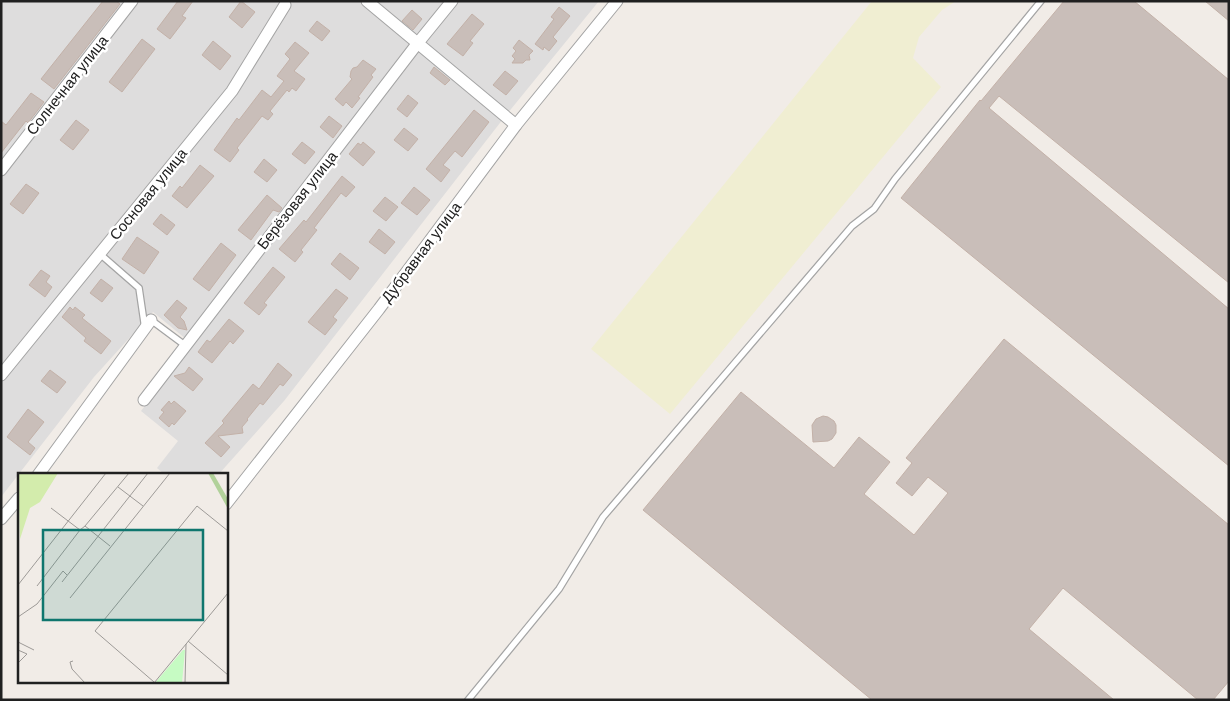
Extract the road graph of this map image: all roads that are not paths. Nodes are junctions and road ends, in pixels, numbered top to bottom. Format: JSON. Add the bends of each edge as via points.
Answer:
{"nodes":[{"id":1,"x":132,"y":1,"type":"edge"},
{"id":2,"x":366,"y":1,"type":"edge"},
{"id":3,"x":452,"y":1,"type":"edge"},
{"id":4,"x":617,"y":1,"type":"edge"},
{"id":5,"x":1041,"y":1,"type":"edge"},
{"id":6,"x":284,"y":2,"type":"edge"},
{"id":7,"x":417,"y":44,"type":"junction"},
{"id":8,"x":516,"y":125,"type":"junction"},
{"id":9,"x":1,"y":170,"type":"edge"},
{"id":10,"x":100,"y":254,"type":"junction"},
{"id":11,"x":148,"y":325,"type":"junction"},
{"id":12,"x":186,"y":346,"type":"junction"},
{"id":13,"x":1,"y":375,"type":"edge"},
{"id":14,"x":144,"y":400,"type":"dead end"},
{"id":15,"x":39,"y":473,"type":"edge"},
{"id":16,"x":18,"y":499,"type":"edge"},
{"id":17,"x":228,"y":501,"type":"edge"},
{"id":18,"x":1,"y":519,"type":"edge"},
{"id":19,"x":468,"y":700,"type":"edge"}],
"edges":[{"from":1,"to":9,"type":"street","name":"Солнечная улица"},
{"from":2,"to":7,"type":"street"},
{"from":3,"to":7,"type":"street","name":"Берёзовая улица"},
{"from":4,"to":8,"type":"street","name":"Дубравная улица"},
{"from":5,"to":19,"type":"lane","via":[[874,209],[852,226],[603,518],[559,589]]},
{"from":6,"to":10,"type":"street","name":"Сосновая улица","via":[[232,91]]},
{"from":7,"to":8,"type":"street"},
{"from":7,"to":12,"type":"street","name":"Берёзовая улица"},
{"from":8,"to":17,"type":"street","name":"Дубравная улица","via":[[379,310]]},
{"from":10,"to":11,"type":"lane","via":[[139,288]]},
{"from":10,"to":13,"type":"street","name":"Сосновая улица"},
{"from":11,"to":12,"type":"lane"},
{"from":11,"to":15,"type":"street"},
{"from":12,"to":14,"type":"street","name":"Берёзовая улица"},
{"from":16,"to":18,"type":"street"}]}
